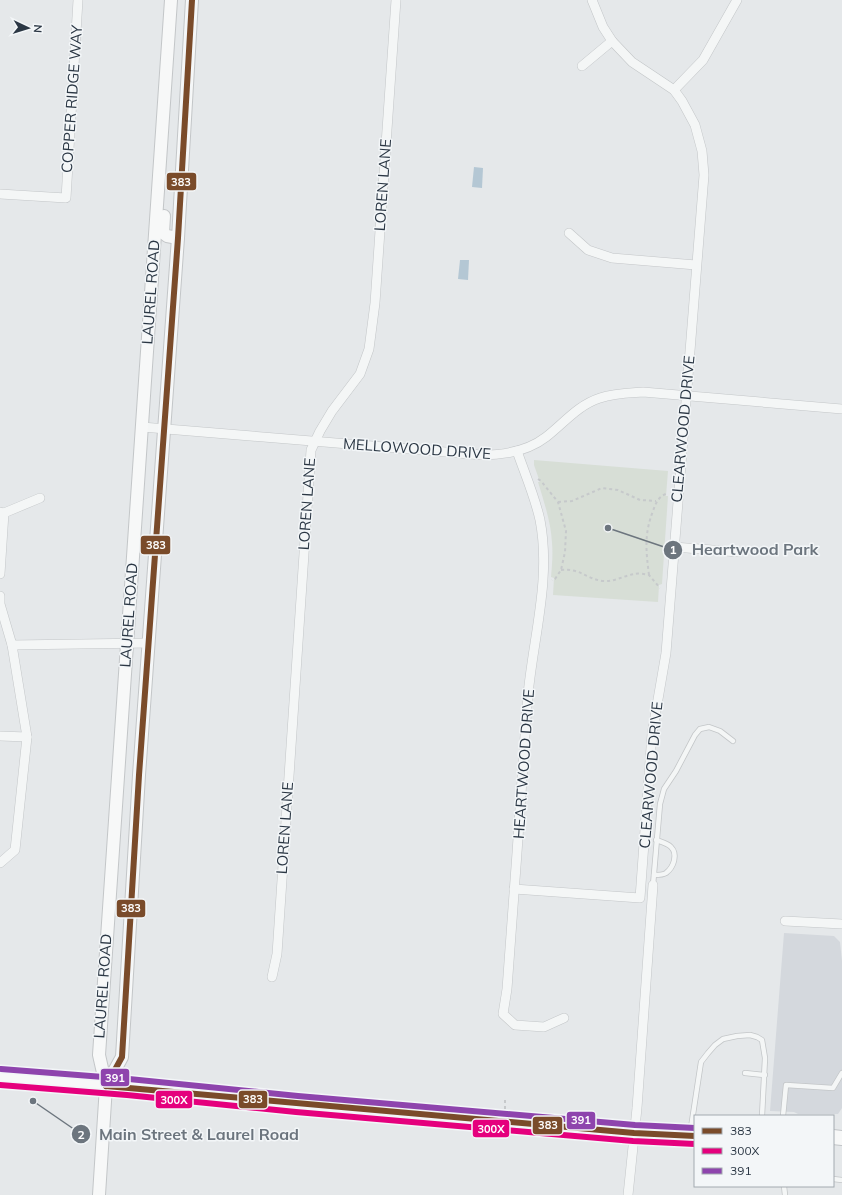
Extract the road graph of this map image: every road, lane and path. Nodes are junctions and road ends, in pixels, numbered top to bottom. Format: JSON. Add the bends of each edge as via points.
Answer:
{"nodes":[{"id":1,"x":78,"y":0,"type":"edge"},
{"id":2,"x":171,"y":0,"type":"edge"},
{"id":3,"x":192,"y":0,"type":"edge"},
{"id":4,"x":396,"y":0,"type":"edge"},
{"id":5,"x":592,"y":0,"type":"edge"},
{"id":6,"x":737,"y":0,"type":"edge"},
{"id":7,"x":612,"y":41,"type":"junction"},
{"id":8,"x":582,"y":66,"type":"dead end"},
{"id":9,"x":674,"y":90,"type":"junction"},
{"id":10,"x":158,"y":188,"type":"junction"},
{"id":11,"x":0,"y":194,"type":"edge"},
{"id":12,"x":569,"y":232,"type":"dead end"},
{"id":13,"x":178,"y":238,"type":"junction"},
{"id":14,"x":696,"y":265,"type":"junction"},
{"id":15,"x":686,"y":396,"type":"junction"},
{"id":16,"x":842,"y":409,"type":"edge"},
{"id":17,"x":142,"y":427,"type":"junction"},
{"id":18,"x":164,"y":428,"type":"junction"},
{"id":19,"x":315,"y":441,"type":"junction"},
{"id":20,"x":517,"y":451,"type":"junction"},
{"id":21,"x":538,"y":480,"type":"dead end"},
{"id":22,"x":668,"y":493,"type":"dead end"},
{"id":23,"x":40,"y":498,"type":"dead end"},
{"id":24,"x":656,"y":501,"type":"junction"},
{"id":25,"x":558,"y":502,"type":"junction"},
{"id":26,"x":2,"y":512,"type":"edge"},
{"id":27,"x":674,"y":547,"type":"junction"},
{"id":28,"x":738,"y":552,"type":"dead end"},
{"id":29,"x":561,"y":570,"type":"junction"},
{"id":30,"x":0,"y":574,"type":"edge"},
{"id":31,"x":649,"y":575,"type":"junction"},
{"id":32,"x":552,"y":580,"type":"dead end"},
{"id":33,"x":660,"y":588,"type":"dead end"},
{"id":34,"x":0,"y":596,"type":"edge"},
{"id":35,"x":127,"y":642,"type":"junction"},
{"id":36,"x":149,"y":643,"type":"junction"},
{"id":37,"x":12,"y":644,"type":"junction"},
{"id":38,"x":0,"y":736,"type":"edge"},
{"id":39,"x":27,"y":737,"type":"junction"},
{"id":40,"x":733,"y":741,"type":"dead end"},
{"id":41,"x":656,"y":840,"type":"junction"},
{"id":42,"x":0,"y":863,"type":"edge"},
{"id":43,"x":654,"y":875,"type":"junction"},
{"id":44,"x":653,"y":886,"type":"joint"},
{"id":45,"x":514,"y":889,"type":"junction"},
{"id":46,"x":785,"y":921,"type":"dead end"},
{"id":47,"x":842,"y":924,"type":"edge"},
{"id":48,"x":272,"y":977,"type":"dead end"},
{"id":49,"x":564,"y":1018,"type":"dead end"},
{"id":50,"x":745,"y":1073,"type":"dead end"},
{"id":51,"x":842,"y":1073,"type":"edge"},
{"id":52,"x":765,"y":1075,"type":"junction"},
{"id":53,"x":0,"y":1077,"type":"edge"},
{"id":54,"x":106,"y":1086,"type":"junction"},
{"id":55,"x":694,"y":1115,"type":"edge"},
{"id":56,"x":762,"y":1115,"type":"edge"},
{"id":57,"x":783,"y":1115,"type":"edge"},
{"id":58,"x":694,"y":1119,"type":"edge"},
{"id":59,"x":634,"y":1133,"type":"junction"},
{"id":60,"x":692,"y":1135,"type":"edge"},
{"id":61,"x":99,"y":1195,"type":"edge"},
{"id":62,"x":628,"y":1195,"type":"edge"}],
"edges":[{"from":1,"to":11,"type":"street","name":"COPPER RIDGE WAY","via":[[66,198]]},
{"from":2,"to":10,"type":"main road","name":"LAUREL ROAD"},
{"from":3,"to":13,"type":"main road","name":"LAUREL ROAD"},
{"from":4,"to":19,"type":"street","name":"LOREN LANE","via":[[375,303],[369,349],[360,374],[332,411]]},
{"from":5,"to":7,"type":"street","name":"CLEARWOOD DRIVE","via":[[602,27]]},
{"from":6,"to":9,"type":"street","via":[[703,60]]},
{"from":7,"to":8,"type":"street"},
{"from":7,"to":9,"type":"street","name":"CLEARWOOD DRIVE","via":[[632,62]]},
{"from":9,"to":14,"type":"street","name":"CLEARWOOD DRIVE","via":[[695,124],[702,151],[704,175]]},
{"from":10,"to":13,"type":"main road","via":[[164,210],[163,233]]},
{"from":10,"to":17,"type":"main road","name":"LAUREL ROAD"},
{"from":12,"to":14,"type":"street","via":[[588,250],[612,258]]},
{"from":13,"to":18,"type":"main road","name":"LAUREL ROAD"},
{"from":14,"to":15,"type":"street","name":"CLEARWOOD DRIVE"},
{"from":15,"to":16,"type":"street","name":"MELLOWOOD DRIVE"},
{"from":15,"to":20,"type":"street","name":"MELLOWOOD DRIVE","via":[[643,392],[620,393],[599,398],[576,411],[545,438]]},
{"from":15,"to":27,"type":"street","name":"CLEARWOOD DRIVE"},
{"from":17,"to":18,"type":"street","name":"MELLOWOOD DRIVE"},
{"from":17,"to":35,"type":"main road","name":"LAUREL ROAD"},
{"from":18,"to":19,"type":"street","name":"MELLOWOOD DRIVE"},
{"from":18,"to":36,"type":"main road","name":"LAUREL ROAD"},
{"from":19,"to":20,"type":"street","name":"MELLOWOOD DRIVE","via":[[482,455]]},
{"from":19,"to":48,"type":"street","name":"LOREN LANE","via":[[311,450],[277,954]]},
{"from":20,"to":45,"type":"street","name":"HEARTWOOD DRIVE","via":[[540,519],[543,571],[539,622],[528,692]]},
{"from":21,"to":25,"type":"path","via":[[542,481]]},
{"from":22,"to":24,"type":"path"},
{"from":23,"to":26,"type":"street"},
{"from":24,"to":25,"type":"path","via":[[640,500],[618,490],[602,488],[572,501]]},
{"from":24,"to":31,"type":"path","via":[[646,537]]},
{"from":25,"to":29,"type":"path","via":[[566,531]]},
{"from":26,"to":30,"type":"street"},
{"from":27,"to":28,"type":"street"},
{"from":27,"to":45,"type":"street","name":"CLEARWOOD DRIVE","via":[[666,653],[652,734],[640,898]]},
{"from":29,"to":31,"type":"path","via":[[576,570],[602,581],[634,574]]},
{"from":29,"to":32,"type":"path"},
{"from":31,"to":33,"type":"path"},
{"from":34,"to":37,"type":"street"},
{"from":35,"to":36,"type":"street"},
{"from":35,"to":37,"type":"street"},
{"from":35,"to":54,"type":"main road","name":"LAUREL ROAD","via":[[99,1055]]},
{"from":36,"to":54,"type":"main road","name":"LAUREL ROAD","via":[[122,1057]]},
{"from":37,"to":39,"type":"street"},
{"from":38,"to":39,"type":"street"},
{"from":39,"to":42,"type":"street","via":[[15,850]]},
{"from":40,"to":41,"type":"lane","via":[[720,731],[709,727],[700,729],[695,735],[664,789]]},
{"from":41,"to":43,"type":"lane"},
{"from":41,"to":43,"type":"lane","via":[[670,846],[675,857],[665,874]]},
{"from":43,"to":44,"type":"lane"},
{"from":44,"to":59,"type":"street"},
{"from":45,"to":49,"type":"street","name":"HEARTWOOD DRIVE","via":[[503,1014],[515,1025],[544,1027]]},
{"from":46,"to":47,"type":"street"},
{"from":50,"to":52,"type":"lane"},
{"from":51,"to":57,"type":"lane","via":[[834,1088],[786,1085]]},
{"from":52,"to":55,"type":"lane","via":[[762,1040],[750,1035],[723,1040],[715,1045],[701,1062]]},
{"from":52,"to":56,"type":"lane"},
{"from":53,"to":54,"type":"main road"},
{"from":54,"to":59,"type":"main road"},
{"from":54,"to":61,"type":"main road","name":"LAUREL ROAD"},
{"from":58,"to":60,"type":"lane"},
{"from":59,"to":60,"type":"main road"},
{"from":59,"to":62,"type":"street"}]}
